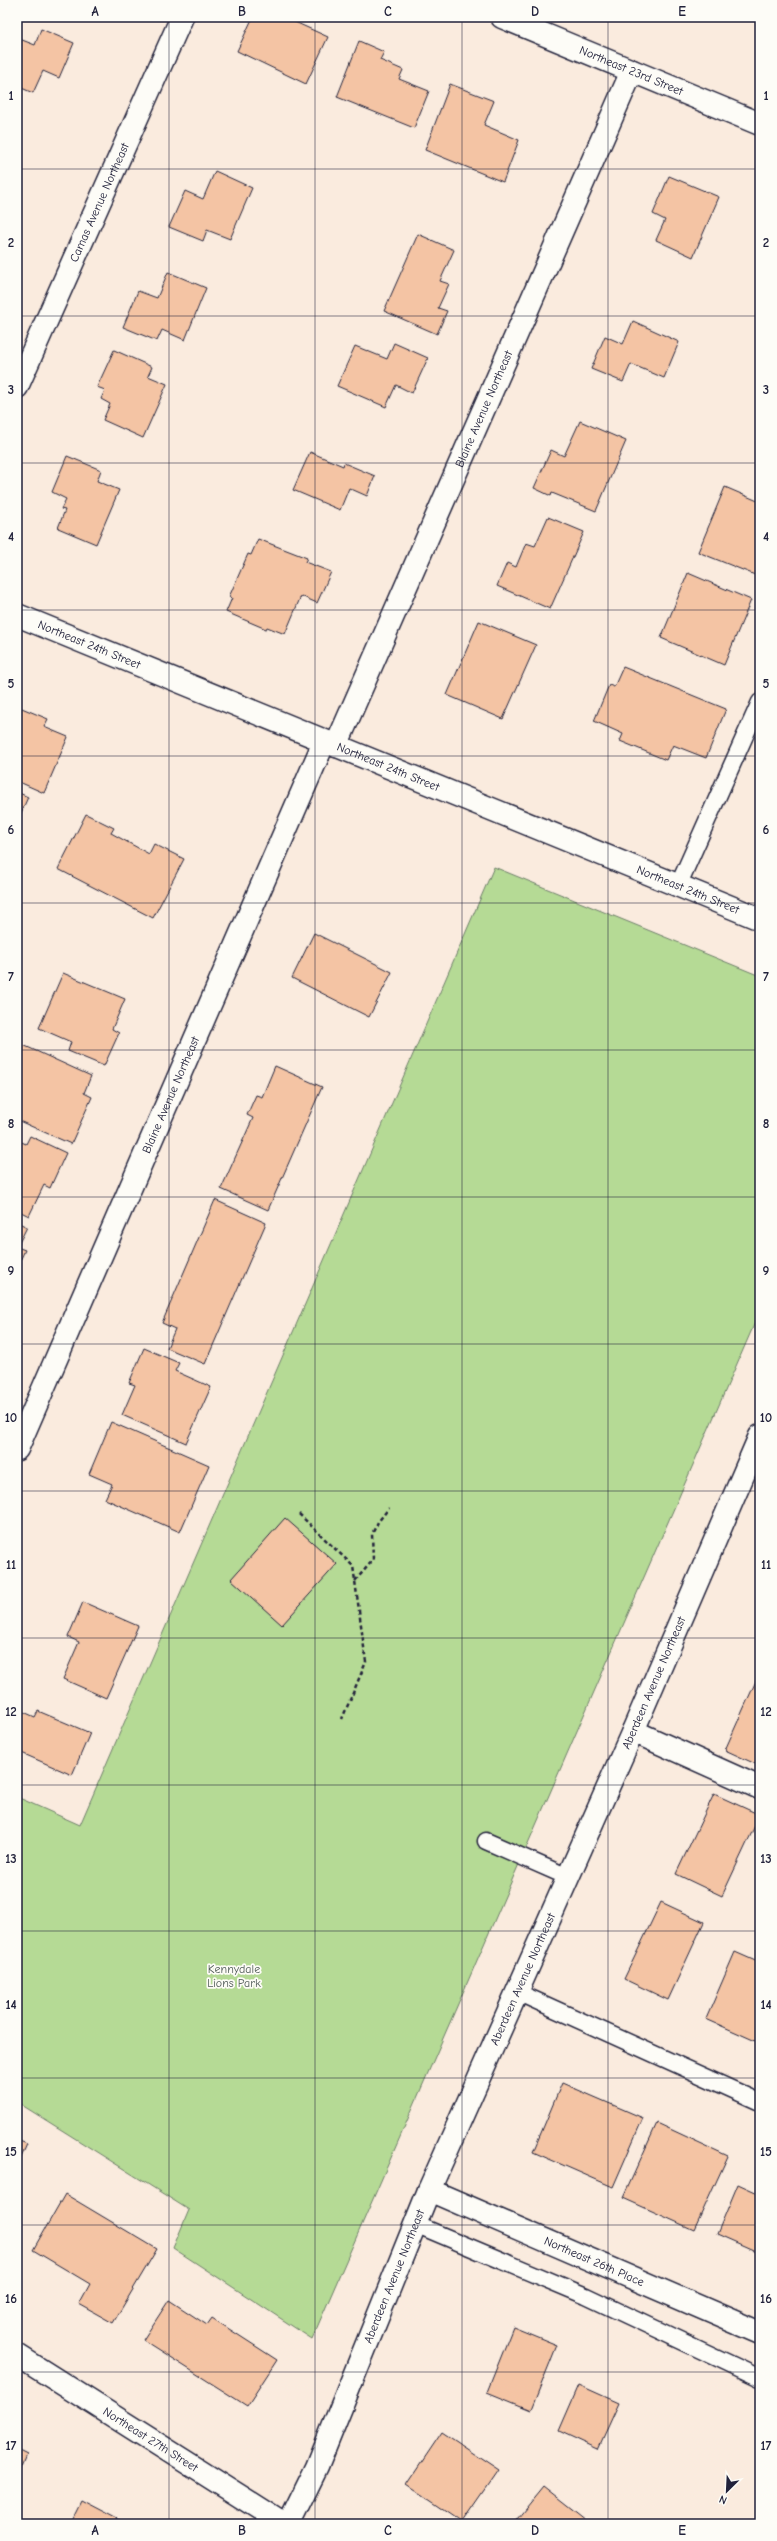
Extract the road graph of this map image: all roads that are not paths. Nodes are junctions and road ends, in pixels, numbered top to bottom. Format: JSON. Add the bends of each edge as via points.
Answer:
{"nodes":[{"id":1,"x":182,"y":17,"type":"edge"},
{"id":2,"x":502,"y":17,"type":"edge"},
{"id":3,"x":632,"y":71,"type":"junction"},
{"id":4,"x":760,"y":124,"type":"edge"},
{"id":5,"x":17,"y":387,"type":"edge"},
{"id":6,"x":17,"y":615,"type":"edge"},
{"id":7,"x":760,"y":702,"type":"edge"},
{"id":8,"x":330,"y":744,"type":"junction"},
{"id":9,"x":678,"y":886,"type":"junction"},
{"id":10,"x":760,"y":919,"type":"edge"},
{"id":11,"x":760,"y":1436,"type":"edge"},
{"id":12,"x":17,"y":1449,"type":"edge"},
{"id":13,"x":633,"y":1731,"type":"junction"},
{"id":14,"x":760,"y":1788,"type":"edge"},
{"id":15,"x":486,"y":1841,"type":"dead end"},
{"id":16,"x":568,"y":1877,"type":"junction"},
{"id":17,"x":517,"y":1992,"type":"junction"},
{"id":18,"x":760,"y":2102,"type":"edge"},
{"id":19,"x":429,"y":2190,"type":"junction"},
{"id":20,"x":415,"y":2224,"type":"junction"},
{"id":21,"x":760,"y":2333,"type":"edge"},
{"id":22,"x":17,"y":2354,"type":"edge"},
{"id":23,"x":760,"y":2378,"type":"edge"},
{"id":24,"x":284,"y":2524,"type":"edge"},
{"id":25,"x":289,"y":2524,"type":"edge"}],
"edges":[{"from":1,"to":5,"type":"street","name":"Camas Avenue Northeast"},
{"from":2,"to":3,"type":"street","name":"Northeast 23rd Street"},
{"from":3,"to":4,"type":"street","name":"Northeast 23rd Street"},
{"from":3,"to":8,"type":"street","name":"Blaine Avenue Northeast"},
{"from":6,"to":8,"type":"street","name":"Northeast 24th Street"},
{"from":7,"to":9,"type":"lane"},
{"from":8,"to":9,"type":"street","name":"Northeast 24th Street"},
{"from":8,"to":12,"type":"street","name":"Blaine Avenue Northeast"},
{"from":9,"to":10,"type":"street","name":"Northeast 24th Street"},
{"from":11,"to":13,"type":"street","name":"Aberdeen Avenue Northeast"},
{"from":13,"to":14,"type":"street"},
{"from":13,"to":16,"type":"street","name":"Aberdeen Avenue Northeast"},
{"from":15,"to":16,"type":"lane"},
{"from":16,"to":17,"type":"street","name":"Aberdeen Avenue Northeast"},
{"from":17,"to":18,"type":"lane"},
{"from":17,"to":19,"type":"street","name":"Aberdeen Avenue Northeast"},
{"from":19,"to":20,"type":"street","name":"Aberdeen Avenue Northeast"},
{"from":19,"to":21,"type":"street","name":"Northeast 26th Place"},
{"from":20,"to":23,"type":"lane","via":[[586,2296]]},
{"from":20,"to":25,"type":"street","name":"Aberdeen Avenue Northeast","via":[[317,2467]]},
{"from":22,"to":24,"type":"street","name":"Northeast 27th Street"}]}
